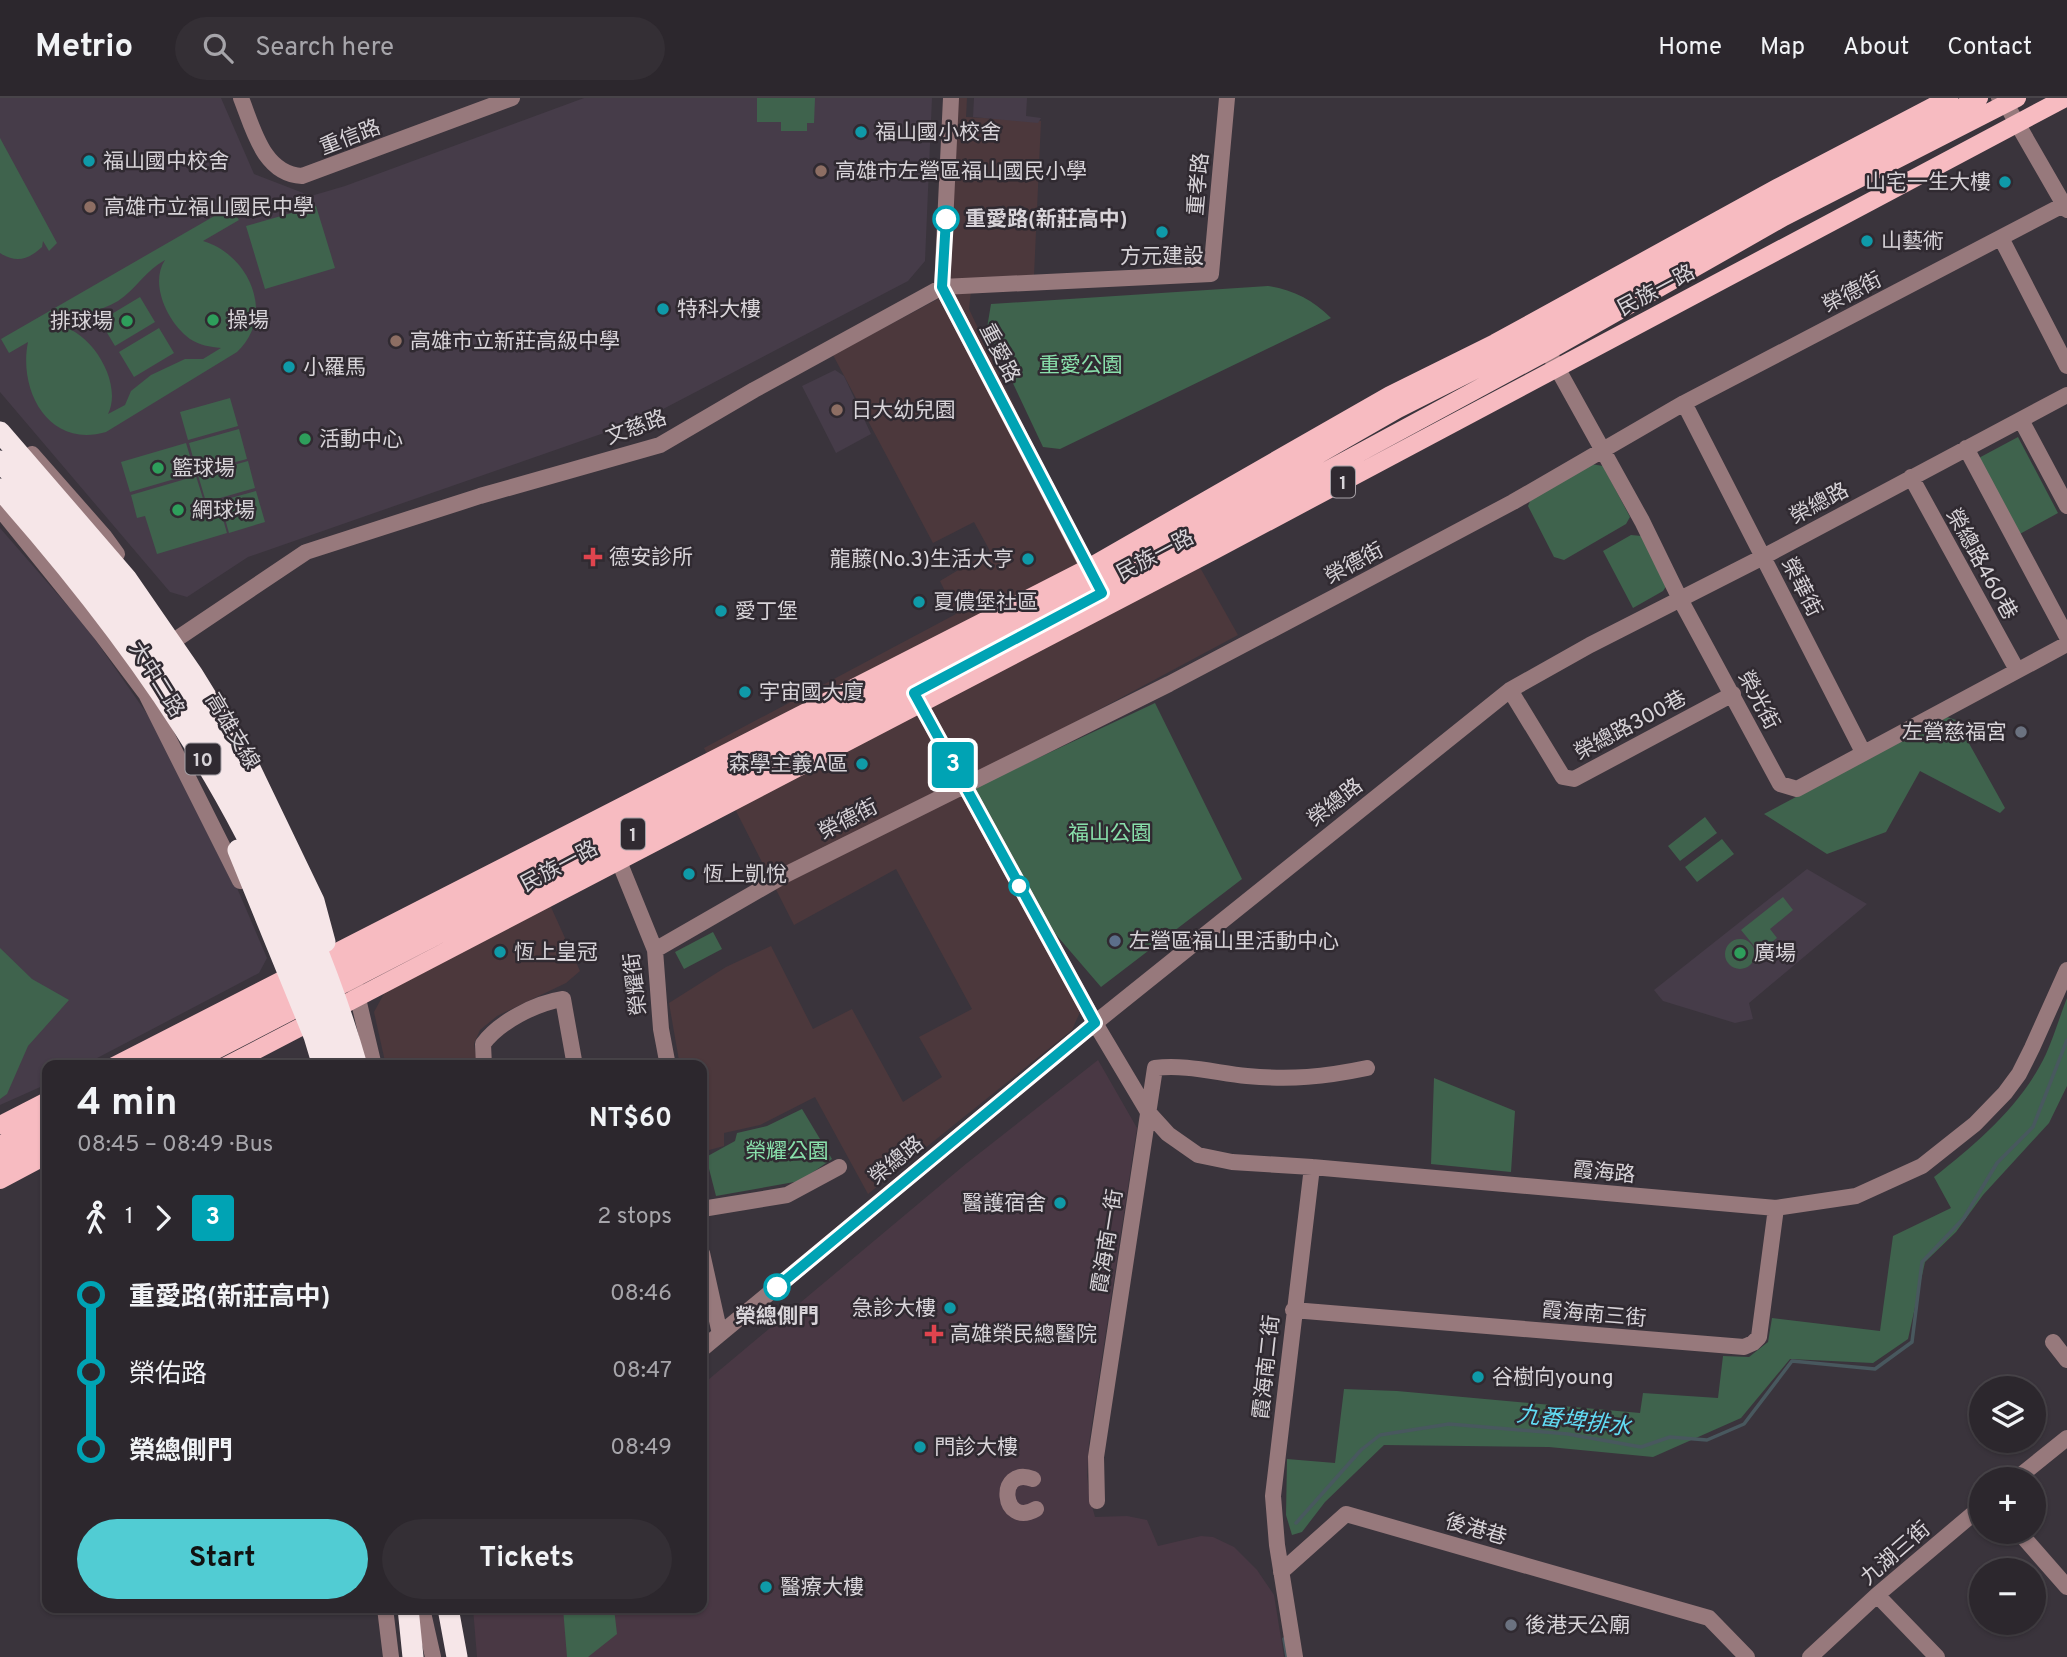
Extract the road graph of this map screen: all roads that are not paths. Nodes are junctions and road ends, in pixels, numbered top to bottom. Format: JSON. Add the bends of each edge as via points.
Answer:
{"nodes":[{"id":1,"x":241,"y":98,"type":"edge"},
{"id":2,"x":512,"y":98,"type":"edge"},
{"id":3,"x":951,"y":98,"type":"edge"},
{"id":4,"x":1227,"y":98,"type":"edge"},
{"id":5,"x":1950,"y":98,"type":"edge"},
{"id":6,"x":1979,"y":98,"type":"edge"},
{"id":7,"x":2065,"y":98,"type":"edge"},
{"id":8,"x":2007,"y":99,"type":"edge"},
{"id":9,"x":2016,"y":123,"type":"junction"},
{"id":10,"x":2066,"y":206,"type":"edge"},
{"id":11,"x":2001,"y":238,"type":"junction"},
{"id":12,"x":1211,"y":274,"type":"joint"},
{"id":13,"x":942,"y":287,"type":"junction"},
{"id":14,"x":1548,"y":351,"type":"junction"},
{"id":15,"x":2067,"y":366,"type":"edge"},
{"id":16,"x":1558,"y":368,"type":"junction"},
{"id":17,"x":2067,"y":395,"type":"edge"},
{"id":18,"x":1684,"y":403,"type":"junction"},
{"id":19,"x":2021,"y":419,"type":"junction"},
{"id":20,"x":0,"y":420,"type":"edge"},
{"id":21,"x":0,"y":432,"type":"edge"},
{"id":22,"x":0,"y":441,"type":"edge"},
{"id":23,"x":1966,"y":448,"type":"junction"},
{"id":24,"x":1603,"y":450,"type":"junction"},
{"id":25,"x":0,"y":461,"type":"edge"},
{"id":26,"x":1911,"y":477,"type":"junction"},
{"id":27,"x":0,"y":489,"type":"edge"},
{"id":28,"x":2067,"y":506,"type":"edge"},
{"id":29,"x":0,"y":509,"type":"edge"},
{"id":30,"x":1763,"y":557,"type":"junction"},
{"id":31,"x":1099,"y":587,"type":"junction"},
{"id":32,"x":1680,"y":599,"type":"junction"},
{"id":33,"x":2067,"y":637,"type":"edge"},
{"id":34,"x":171,"y":642,"type":"junction"},
{"id":35,"x":2067,"y":643,"type":"edge"},
{"id":36,"x":2017,"y":670,"type":"junction"},
{"id":37,"x":129,"y":671,"type":"junction"},
{"id":38,"x":910,"y":686,"type":"junction"},
{"id":39,"x":1510,"y":690,"type":"junction"},
{"id":40,"x":1733,"y":694,"type":"junction"},
{"id":41,"x":196,"y":748,"type":"junction"},
{"id":42,"x":1863,"y":752,"type":"junction"},
{"id":43,"x":964,"y":786,"type":"junction"},
{"id":44,"x":609,"y":838,"type":"junction"},
{"id":45,"x":655,"y":950,"type":"junction"},
{"id":46,"x":347,"y":965,"type":"junction"},
{"id":47,"x":2067,"y":970,"type":"edge"},
{"id":48,"x":287,"y":994,"type":"junction"},
{"id":49,"x":349,"y":1002,"type":"junction"},
{"id":50,"x":1095,"y":1023,"type":"junction"},
{"id":51,"x":302,"y":1027,"type":"junction"},
{"id":52,"x":483,"y":1059,"type":"edge"},
{"id":53,"x":128,"y":1060,"type":"edge"},
{"id":54,"x":161,"y":1060,"type":"edge"},
{"id":55,"x":194,"y":1060,"type":"edge"},
{"id":56,"x":238,"y":1060,"type":"edge"},
{"id":57,"x":317,"y":1060,"type":"edge"},
{"id":58,"x":318,"y":1060,"type":"edge"},
{"id":59,"x":321,"y":1060,"type":"edge"},
{"id":60,"x":340,"y":1060,"type":"edge"},
{"id":61,"x":357,"y":1060,"type":"edge"},
{"id":62,"x":369,"y":1060,"type":"edge"},
{"id":63,"x":371,"y":1060,"type":"edge"},
{"id":64,"x":574,"y":1060,"type":"edge"},
{"id":65,"x":667,"y":1060,"type":"edge"},
{"id":66,"x":1367,"y":1068,"type":"dead end"},
{"id":67,"x":42,"y":1104,"type":"edge"},
{"id":68,"x":1148,"y":1112,"type":"junction"},
{"id":69,"x":42,"y":1123,"type":"edge"},
{"id":70,"x":0,"y":1125,"type":"edge"},
{"id":71,"x":42,"y":1141,"type":"edge"},
{"id":72,"x":0,"y":1145,"type":"edge"},
{"id":73,"x":42,"y":1158,"type":"edge"},
{"id":74,"x":0,"y":1163,"type":"edge"},
{"id":75,"x":839,"y":1167,"type":"dead end"},
{"id":76,"x":1312,"y":1167,"type":"junction"},
{"id":77,"x":0,"y":1180,"type":"edge"},
{"id":78,"x":707,"y":1208,"type":"edge"},
{"id":79,"x":1776,"y":1208,"type":"junction"},
{"id":80,"x":707,"y":1276,"type":"edge"},
{"id":81,"x":1293,"y":1310,"type":"junction"},
{"id":82,"x":720,"y":1334,"type":"junction"},
{"id":83,"x":2053,"y":1342,"type":"dead end"},
{"id":84,"x":707,"y":1345,"type":"edge"},
{"id":85,"x":2067,"y":1360,"type":"edge"},
{"id":86,"x":2067,"y":1438,"type":"edge"},
{"id":87,"x":2031,"y":1467,"type":"edge"},
{"id":88,"x":1033,"y":1479,"type":"dead end"},
{"id":89,"x":1097,"y":1502,"type":"dead end"},
{"id":90,"x":1037,"y":1508,"type":"dead end"},
{"id":91,"x":1969,"y":1517,"type":"edge"},
{"id":92,"x":2029,"y":1544,"type":"edge"},
{"id":93,"x":1281,"y":1572,"type":"junction"},
{"id":94,"x":2067,"y":1587,"type":"edge"},
{"id":95,"x":1877,"y":1595,"type":"junction"},
{"id":96,"x":386,"y":1613,"type":"edge"},
{"id":97,"x":398,"y":1613,"type":"edge"},
{"id":98,"x":401,"y":1613,"type":"edge"},
{"id":99,"x":408,"y":1613,"type":"edge"},
{"id":100,"x":422,"y":1613,"type":"edge"},
{"id":101,"x":423,"y":1613,"type":"edge"},
{"id":102,"x":438,"y":1613,"type":"edge"},
{"id":103,"x":449,"y":1613,"type":"edge"},
{"id":104,"x":457,"y":1613,"type":"edge"},
{"id":105,"x":389,"y":1636,"type":"junction"},
{"id":106,"x":391,"y":1657,"type":"edge"},
{"id":107,"x":405,"y":1657,"type":"edge"},
{"id":108,"x":412,"y":1657,"type":"edge"},
{"id":109,"x":426,"y":1657,"type":"edge"},
{"id":110,"x":433,"y":1657,"type":"edge"},
{"id":111,"x":442,"y":1657,"type":"edge"},
{"id":112,"x":459,"y":1657,"type":"edge"},
{"id":113,"x":1295,"y":1657,"type":"edge"},
{"id":114,"x":1747,"y":1657,"type":"edge"},
{"id":115,"x":1810,"y":1657,"type":"edge"},
{"id":116,"x":1937,"y":1657,"type":"edge"}],
"edges":[{"from":1,"to":2,"type":"street","name":"重信路","via":[[270,161],[283,173],[302,176]]},
{"from":3,"to":13,"type":"street"},
{"from":4,"to":12,"type":"street","name":"重孝路"},
{"from":5,"to":31,"type":"main road","name":"民族一路","number":"1","via":[[1390,395]]},
{"from":6,"to":31,"type":"main road","name":"民族一路","number":"1","via":[[1398,409]]},
{"from":7,"to":9,"type":"main road","name":"民族一路","number":"1"},
{"from":8,"to":9,"type":"street"},
{"from":8,"to":14,"type":"main road","name":"民族一路","number":"1","via":[[1784,217]]},
{"from":9,"to":10,"type":"street"},
{"from":9,"to":16,"type":"main road","name":"民族一路","number":"1"},
{"from":10,"to":11,"type":"street","name":"榮德街"},
{"from":11,"to":15,"type":"street"},
{"from":11,"to":18,"type":"street","name":"榮德街"},
{"from":12,"to":13,"type":"street","name":"文慈路"},
{"from":13,"to":31,"type":"street","name":"重愛路"},
{"from":13,"to":34,"type":"street","name":"文慈路","via":[[660,445],[306,552]]},
{"from":14,"to":16,"type":"street","name":"榮光街"},
{"from":14,"to":31,"type":"main road","name":"民族一路","number":"1"},
{"from":16,"to":24,"type":"street","name":"榮光街"},
{"from":16,"to":31,"type":"main road","name":"民族一路","number":"1"},
{"from":17,"to":19,"type":"street","name":"榮總路"},
{"from":18,"to":24,"type":"street","name":"榮德街"},
{"from":18,"to":30,"type":"street","name":"榮華街"},
{"from":19,"to":23,"type":"street","name":"榮總路"},
{"from":19,"to":28,"type":"street"},
{"from":20,"to":34,"type":"street","name":"大中二路","via":[[104,536]]},
{"from":21,"to":49,"type":"highway","bridge":true,"via":[[126,578],[249,766],[314,901]]},
{"from":22,"to":34,"type":"street","name":"大中二路"},
{"from":23,"to":26,"type":"street","name":"榮總路"},
{"from":23,"to":33,"type":"street"},
{"from":24,"to":32,"type":"street","name":"榮光街"},
{"from":24,"to":43,"type":"street","name":"榮德街","via":[[1170,684]]},
{"from":25,"to":49,"type":"highway","name":"高雄支線","number":"10","bridge":true,"via":[[141,633],[209,734]]},
{"from":26,"to":30,"type":"street","name":"榮總路"},
{"from":26,"to":36,"type":"street","name":"榮總路460巷"},
{"from":27,"to":41,"type":"highway","name":"高雄支線","number":"10","bridge":true,"via":[[126,641]]},
{"from":29,"to":37,"type":"street","name":"大中二路"},
{"from":30,"to":32,"type":"street","name":"榮總路"},
{"from":30,"to":42,"type":"street","name":"榮華街"},
{"from":31,"to":38,"type":"main road","name":"民族一路","number":"1"},
{"from":31,"to":38,"type":"main road","name":"民族一路","number":"1"},
{"from":32,"to":39,"type":"street","name":"榮總路"},
{"from":32,"to":40,"type":"street","name":"榮光街"},
{"from":34,"to":37,"type":"street","name":"文慈路"},
{"from":34,"to":46,"type":"street","name":"大中二路","via":[[289,839]]},
{"from":35,"to":36,"type":"street","name":"榮光街"},
{"from":36,"to":42,"type":"street","name":"榮光街"},
{"from":37,"to":48,"type":"street","name":"大中二路","via":[[146,694],[237,873]]},
{"from":38,"to":43,"type":"street","name":"霞海路"},
{"from":38,"to":44,"type":"main road","name":"民族一路","number":"1"},
{"from":38,"to":44,"type":"main road","name":"民族一路","number":"1"},
{"from":39,"to":40,"type":"street","name":"榮總路300巷","via":[[1563,777],[1574,779]]},
{"from":39,"to":50,"type":"street","name":"榮總路"},
{"from":40,"to":42,"type":"street","name":"榮光街","via":[[1780,784],[1797,789]]},
{"from":41,"to":58,"type":"highway","bridge":true,"via":[[314,1036]]},
{"from":41,"to":60,"type":"highway","name":"高雄支線","number":"10","bridge":true,"via":[[246,835],[299,948]]},
{"from":43,"to":45,"type":"street","name":"榮德街","via":[[785,875]]},
{"from":43,"to":50,"type":"street","name":"霞海路"},
{"from":44,"to":45,"type":"street","name":"榮耀街"},
{"from":44,"to":46,"type":"main road","name":"民族一路","number":"1"},
{"from":44,"to":49,"type":"main road","name":"民族一路","number":"1"},
{"from":45,"to":65,"type":"street","name":"榮耀街"},
{"from":46,"to":48,"type":"main road","name":"民族一路","number":"1"},
{"from":46,"to":49,"type":"street","name":"大中二路"},
{"from":47,"to":79,"type":"street","name":"霞海路","via":[[2019,1074],[2005,1094],[1951,1145],[1922,1166],[1856,1196]]},
{"from":48,"to":51,"type":"street","name":"大中二路"},
{"from":48,"to":53,"type":"main road","name":"民族一路","number":"1"},
{"from":48,"to":54,"type":"main road","name":"民族一路","number":"1"},
{"from":48,"to":55,"type":"main road","name":"民族一路","number":"1"},
{"from":49,"to":51,"type":"main road","name":"民族一路","number":"1"},
{"from":49,"to":61,"type":"highway","name":"高雄支線","number":"10","bridge":true},
{"from":49,"to":63,"type":"street","name":"大中二路"},
{"from":50,"to":68,"type":"street","name":"霞海路"},
{"from":50,"to":82,"type":"street","name":"榮總路"},
{"from":51,"to":56,"type":"main road","name":"民族一路","number":"1"},
{"from":51,"to":57,"type":"street","name":"大中二路"},
{"from":52,"to":64,"type":"street","via":[[483,1044],[499,1028],[536,1007],[563,999]]},
{"from":59,"to":62,"type":"street","via":[[327,1048],[350,1041]]},
{"from":66,"to":68,"type":"street","name":"霞海南一街","via":[[1309,1079],[1155,1068]]},
{"from":67,"to":70,"type":"main road"},
{"from":68,"to":76,"type":"street","name":"霞海路","via":[[1198,1156]]},
{"from":68,"to":89,"type":"street","name":"霞海南一街","via":[[1096,1457]]},
{"from":69,"to":72,"type":"main road"},
{"from":71,"to":74,"type":"main road"},
{"from":73,"to":77,"type":"main road"},
{"from":75,"to":78,"type":"street","via":[[787,1195]]},
{"from":76,"to":79,"type":"street","name":"霞海路"},
{"from":76,"to":81,"type":"street","name":"霞海南二街"},
{"from":79,"to":81,"type":"street","name":"霞海南三街","via":[[1759,1337],[1744,1347]]},
{"from":80,"to":82,"type":"street"},
{"from":81,"to":93,"type":"street","name":"霞海南二街","via":[[1273,1496]]},
{"from":82,"to":84,"type":"street","name":"榮總路"},
{"from":83,"to":85,"type":"street"},
{"from":86,"to":87,"type":"street"},
{"from":88,"to":90,"type":"street","via":[[1016,1479],[1008,1487],[1007,1499],[1018,1512]]},
{"from":91,"to":95,"type":"street","name":"九湖三街"},
{"from":92,"to":94,"type":"street"},
{"from":93,"to":113,"type":"street"},
{"from":93,"to":114,"type":"street","name":"後港巷","via":[[1346,1514],[1709,1618]]},
{"from":95,"to":115,"type":"street","name":"九湖三街"},
{"from":95,"to":116,"type":"street"},
{"from":96,"to":105,"type":"street"},
{"from":97,"to":105,"type":"street"},
{"from":98,"to":107,"type":"highway"},
{"from":99,"to":108,"type":"highway"},
{"from":100,"to":109,"type":"highway"},
{"from":101,"to":110,"type":"street"},
{"from":102,"to":111,"type":"highway"},
{"from":103,"to":112,"type":"highway"},
{"from":104,"to":112,"type":"street"},
{"from":105,"to":106,"type":"street"}]}
